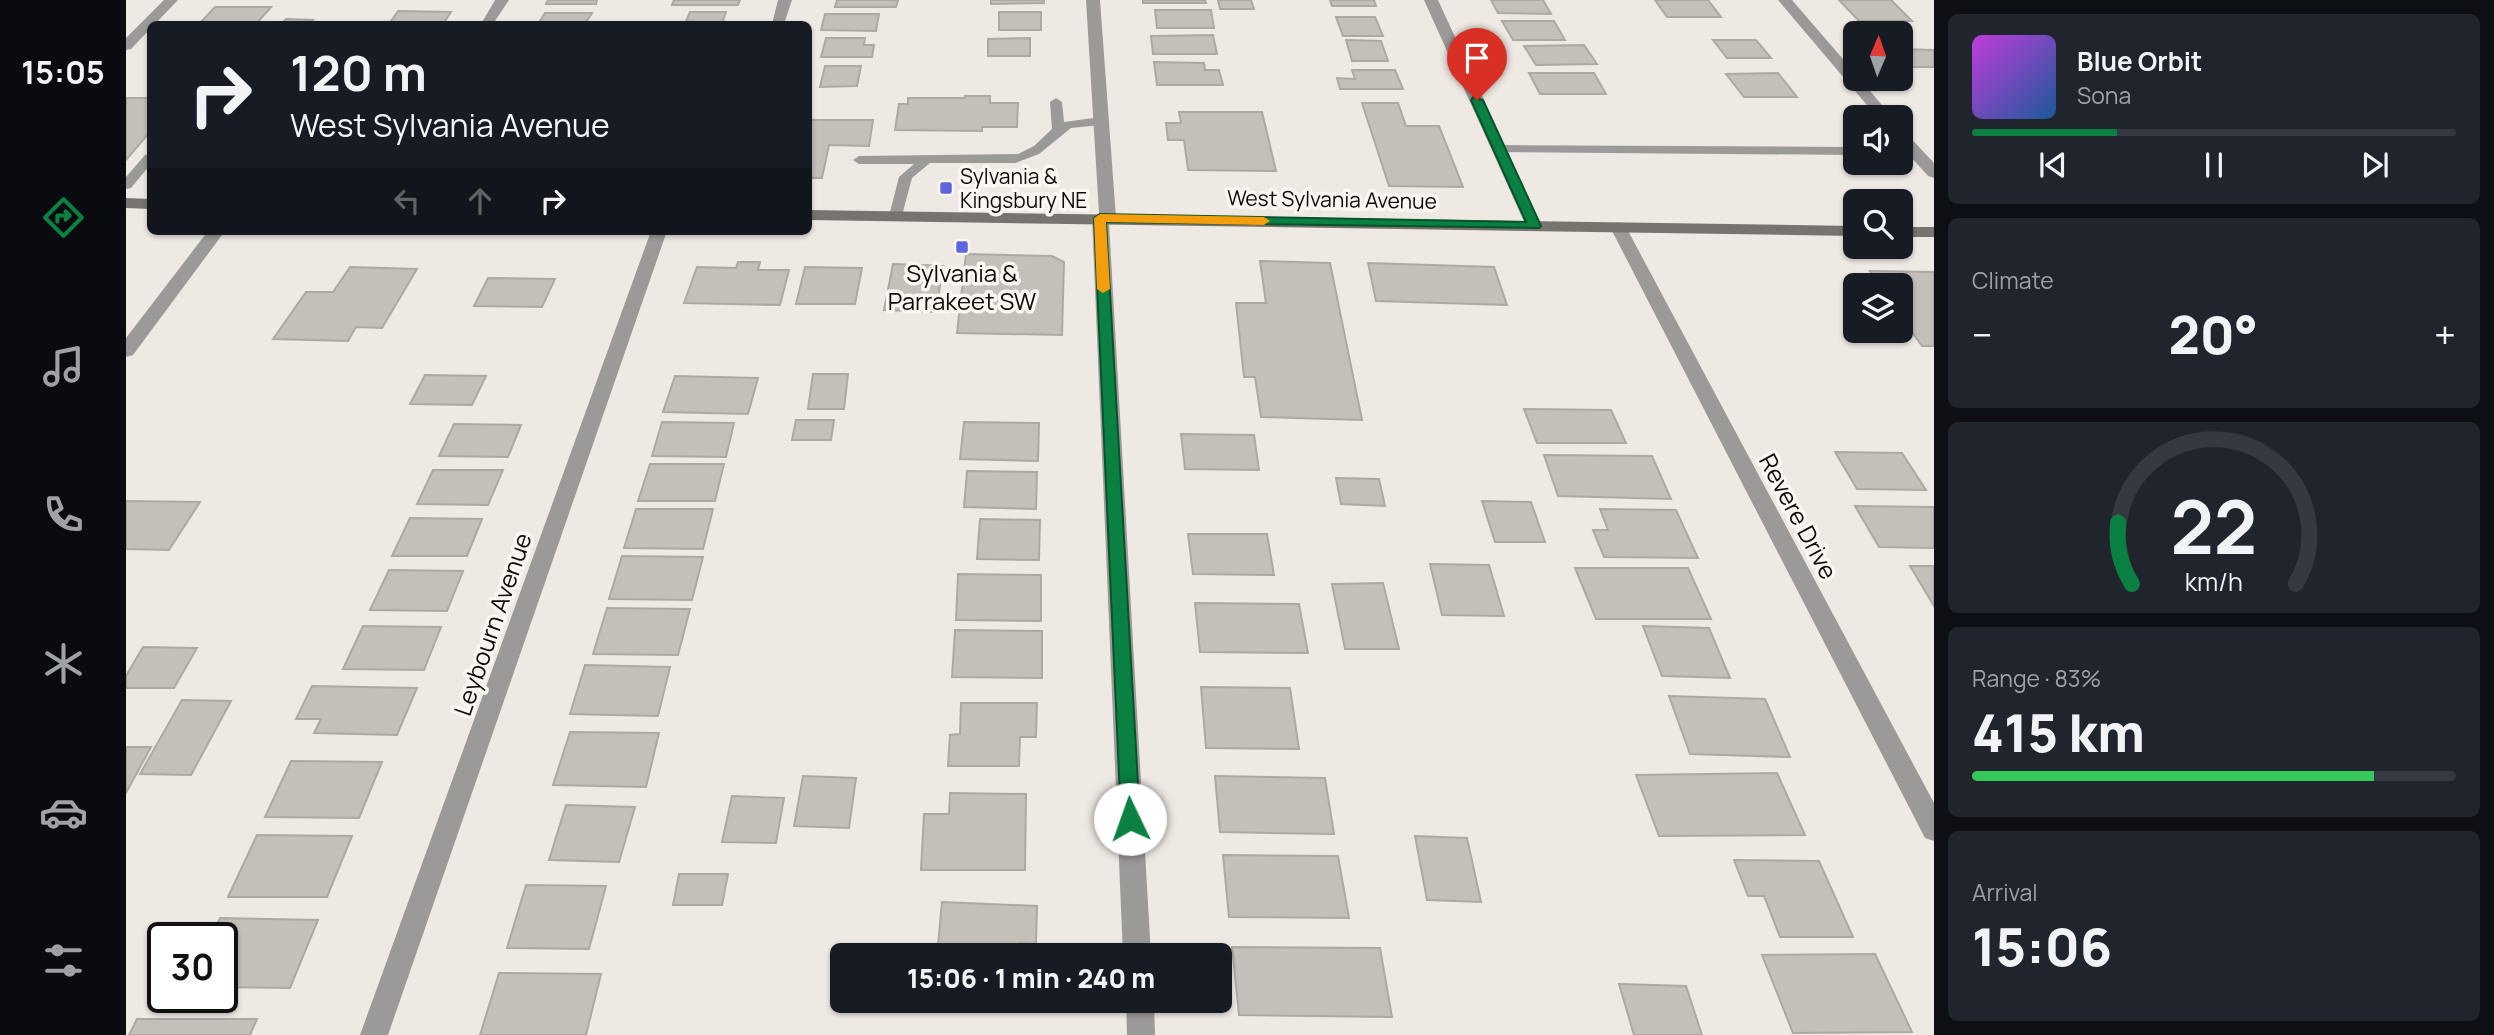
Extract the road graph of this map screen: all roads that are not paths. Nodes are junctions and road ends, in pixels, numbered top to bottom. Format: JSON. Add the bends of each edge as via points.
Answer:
{"nodes":[{"id":1,"x":171,"y":0,"type":"edge"},
{"id":2,"x":502,"y":0,"type":"edge"},
{"id":3,"x":785,"y":0,"type":"edge"},
{"id":4,"x":1093,"y":0,"type":"edge"},
{"id":5,"x":1432,"y":0,"type":"edge"},
{"id":6,"x":1784,"y":0,"type":"edge"},
{"id":7,"x":150,"y":21,"type":"edge"},
{"id":8,"x":489,"y":21,"type":"edge"},
{"id":9,"x":779,"y":21,"type":"edge"},
{"id":10,"x":147,"y":25,"type":"edge"},
{"id":11,"x":126,"y":46,"type":"edge"},
{"id":12,"x":1056,"y":102,"type":"dead end"},
{"id":13,"x":1875,"y":105,"type":"edge"},
{"id":14,"x":1101,"y":121,"type":"junction"},
{"id":15,"x":1058,"y":131,"type":"junction"},
{"id":16,"x":1500,"y":149,"type":"junction"},
{"id":17,"x":1843,"y":151,"type":"edge"},
{"id":18,"x":1913,"y":155,"type":"edge"},
{"id":19,"x":859,"y":160,"type":"dead end"},
{"id":20,"x":926,"y":160,"type":"junction"},
{"id":21,"x":147,"y":161,"type":"edge"},
{"id":22,"x":1934,"y":173,"type":"edge"},
{"id":23,"x":126,"y":185,"type":"edge"},
{"id":24,"x":126,"y":203,"type":"edge"},
{"id":25,"x":147,"y":204,"type":"edge"},
{"id":26,"x":812,"y":215,"type":"edge"},
{"id":27,"x":896,"y":216,"type":"junction"},
{"id":28,"x":1104,"y":218,"type":"junction"},
{"id":29,"x":1534,"y":226,"type":"junction"},
{"id":30,"x":1618,"y":227,"type":"junction"},
{"id":31,"x":1843,"y":231,"type":"edge"},
{"id":32,"x":1913,"y":232,"type":"edge"},
{"id":33,"x":1934,"y":232,"type":"edge"},
{"id":34,"x":214,"y":235,"type":"edge"},
{"id":35,"x":658,"y":235,"type":"edge"},
{"id":36,"x":126,"y":351,"type":"edge"},
{"id":37,"x":1934,"y":829,"type":"edge"},
{"id":38,"x":1136,"y":943,"type":"edge"},
{"id":39,"x":1140,"y":1013,"type":"edge"},
{"id":40,"x":374,"y":1035,"type":"edge"},
{"id":41,"x":1141,"y":1035,"type":"edge"}],
"edges":[{"from":1,"to":7,"type":"street"},
{"from":2,"to":8,"type":"street"},
{"from":3,"to":9,"type":"street"},
{"from":4,"to":14,"type":"street"},
{"from":5,"to":16,"type":"street"},
{"from":6,"to":13,"type":"street"},
{"from":10,"to":11,"type":"street"},
{"from":12,"to":15,"type":"lane"},
{"from":14,"to":15,"type":"lane","via":[[1077,122]]},
{"from":14,"to":28,"type":"street"},
{"from":15,"to":20,"type":"lane","via":[[1033,155],[1015,159]]},
{"from":16,"to":17,"type":"lane"},
{"from":16,"to":29,"type":"street"},
{"from":18,"to":22,"type":"street"},
{"from":19,"to":20,"type":"lane"},
{"from":20,"to":27,"type":"lane","via":[[906,177]]},
{"from":21,"to":23,"type":"lane"},
{"from":24,"to":25,"type":"main road"},
{"from":26,"to":27,"type":"main road","name":"West Sylvania Avenue"},
{"from":27,"to":28,"type":"main road","name":"West Sylvania Avenue"},
{"from":28,"to":29,"type":"main road","name":"West Sylvania Avenue"},
{"from":28,"to":38,"type":"street"},
{"from":29,"to":30,"type":"main road","name":"West Sylvania Avenue"},
{"from":30,"to":31,"type":"main road","name":"West Sylvania Avenue"},
{"from":30,"to":37,"type":"street","name":"Revere Drive"},
{"from":32,"to":33,"type":"main road"},
{"from":34,"to":36,"type":"street"},
{"from":35,"to":40,"type":"street","name":"Leybourn Avenue"},
{"from":39,"to":41,"type":"street"}]}
